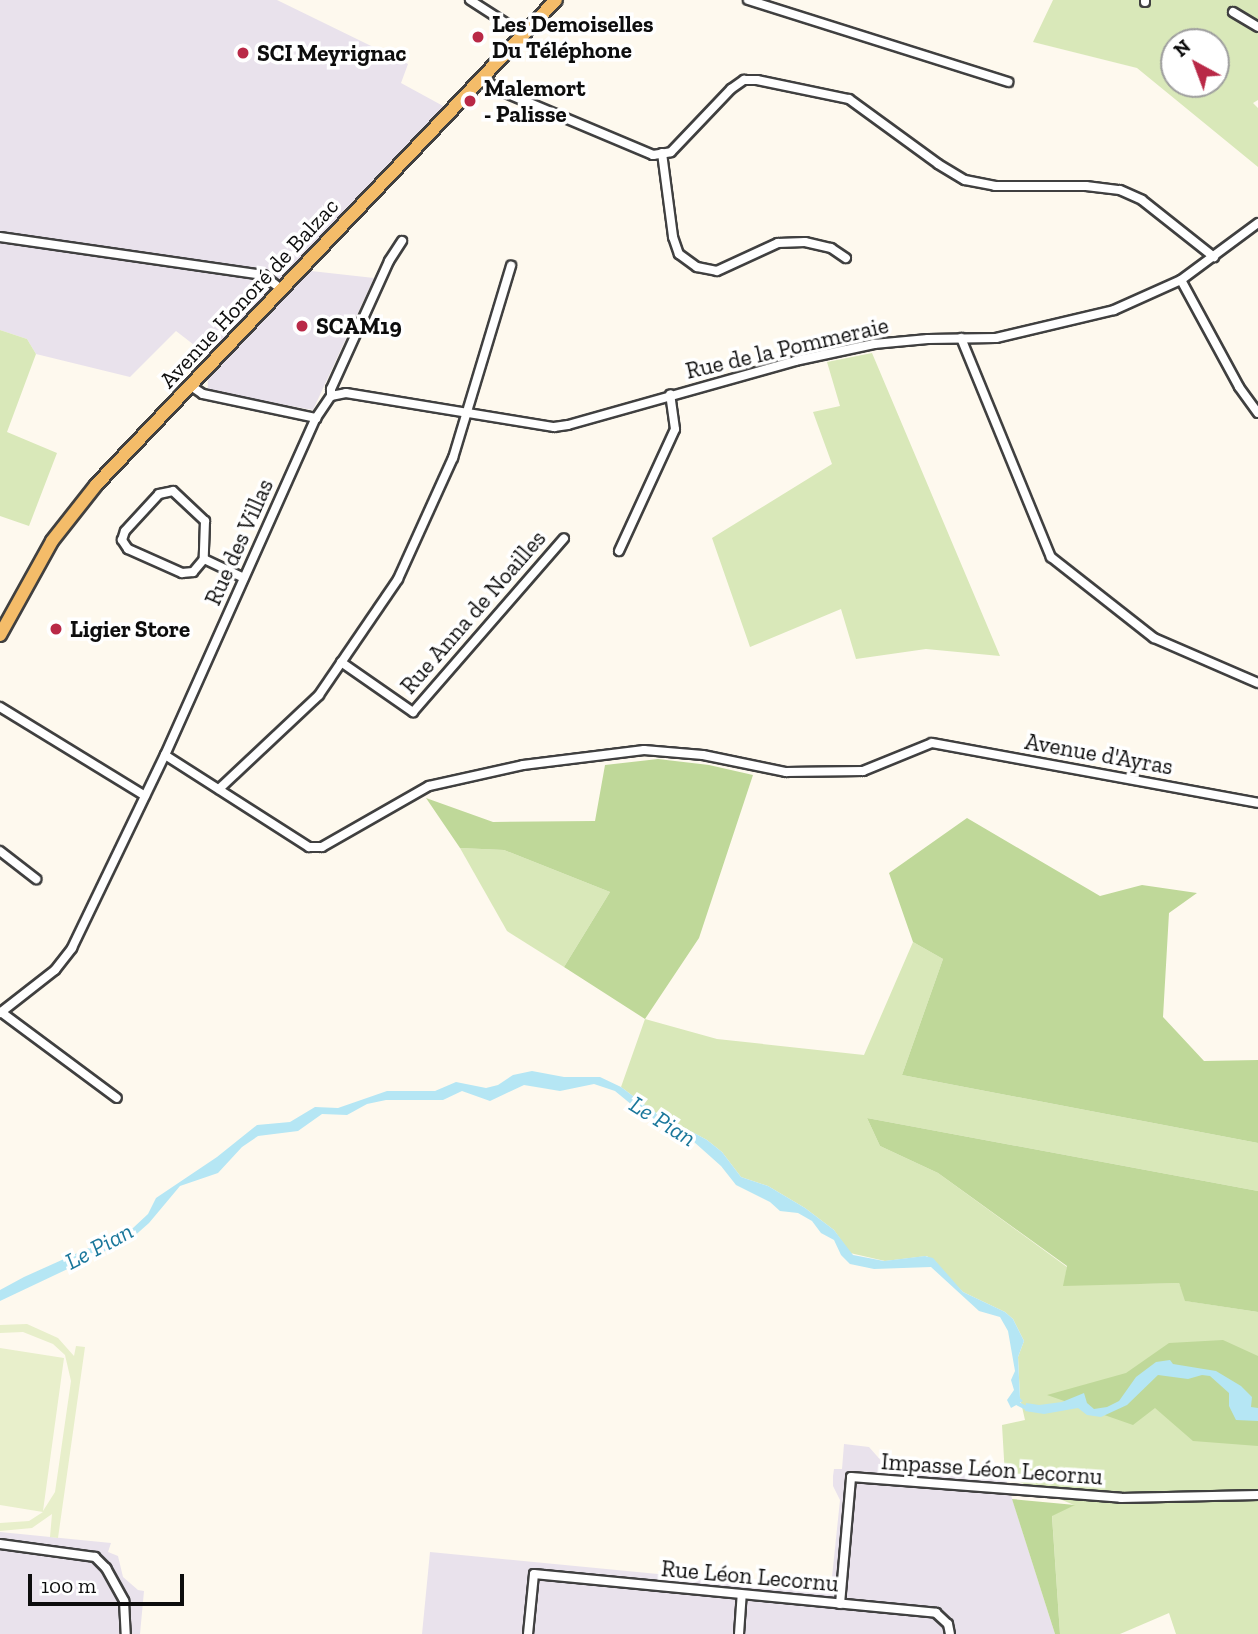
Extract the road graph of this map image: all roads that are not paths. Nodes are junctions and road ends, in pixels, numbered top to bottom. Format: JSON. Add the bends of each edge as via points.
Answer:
{"nodes":[{"id":1,"x":470,"y":0,"type":"edge"},
{"id":2,"x":556,"y":0,"type":"edge"},
{"id":3,"x":748,"y":0,"type":"edge"},
{"id":4,"x":1233,"y":12,"type":"dead end"},
{"id":5,"x":1258,"y":27,"type":"edge"},
{"id":6,"x":523,"y":34,"type":"junction"},
{"id":7,"x":482,"y":78,"type":"junction"},
{"id":8,"x":1008,"y":82,"type":"dead end"},
{"id":9,"x":662,"y":153,"type":"junction"},
{"id":10,"x":1258,"y":223,"type":"edge"},
{"id":11,"x":0,"y":237,"type":"edge"},
{"id":12,"x":402,"y":241,"type":"dead end"},
{"id":13,"x":1214,"y":257,"type":"junction"},
{"id":14,"x":846,"y":258,"type":"dead end"},
{"id":15,"x":511,"y":265,"type":"dead end"},
{"id":16,"x":1181,"y":279,"type":"junction"},
{"id":17,"x":281,"y":289,"type":"junction"},
{"id":18,"x":961,"y":338,"type":"junction"},
{"id":19,"x":191,"y":386,"type":"junction"},
{"id":20,"x":670,"y":394,"type":"junction"},
{"id":21,"x":331,"y":396,"type":"junction"},
{"id":22,"x":467,"y":412,"type":"junction"},
{"id":23,"x":1258,"y":413,"type":"edge"},
{"id":24,"x":316,"y":418,"type":"junction"},
{"id":25,"x":564,"y":538,"type":"dead end"},
{"id":26,"x":620,"y":551,"type":"dead end"},
{"id":27,"x":204,"y":559,"type":"junction"},
{"id":28,"x":244,"y":578,"type":"junction"},
{"id":29,"x":5,"y":616,"type":"edge"},
{"id":30,"x":0,"y":635,"type":"edge"},
{"id":31,"x":341,"y":663,"type":"junction"},
{"id":32,"x":1258,"y":683,"type":"edge"},
{"id":33,"x":0,"y":707,"type":"edge"},
{"id":34,"x":164,"y":755,"type":"junction"},
{"id":35,"x":219,"y":789,"type":"junction"},
{"id":36,"x":145,"y":796,"type":"junction"},
{"id":37,"x":1258,"y":803,"type":"edge"},
{"id":38,"x":0,"y":851,"type":"edge"},
{"id":39,"x":36,"y":879,"type":"dead end"},
{"id":40,"x":0,"y":1013,"type":"edge"},
{"id":41,"x":117,"y":1098,"type":"dead end"},
{"id":42,"x":1258,"y":1495,"type":"edge"},
{"id":43,"x":0,"y":1544,"type":"edge"},
{"id":44,"x":742,"y":1595,"type":"junction"},
{"id":45,"x":841,"y":1604,"type":"junction"},
{"id":46,"x":126,"y":1634,"type":"edge"},
{"id":47,"x":528,"y":1634,"type":"edge"},
{"id":48,"x":739,"y":1634,"type":"edge"},
{"id":49,"x":950,"y":1634,"type":"edge"}],
"edges":[{"from":1,"to":6,"type":"street"},
{"from":2,"to":6,"type":"main road","name":"Avenue Honoré de Balzac"},
{"from":3,"to":8,"type":"street"},
{"from":4,"to":5,"type":"street"},
{"from":6,"to":7,"type":"main road","name":"Avenue Honoré de Balzac"},
{"from":7,"to":9,"type":"street","via":[[501,91],[653,155]]},
{"from":7,"to":17,"type":"main road","name":"Avenue Honoré de Balzac"},
{"from":9,"to":13,"type":"street","via":[[671,152],[731,89],[744,80],[757,80],[849,99],[965,180],[995,186],[1120,190],[1142,200]]},
{"from":9,"to":14,"type":"street","via":[[673,237],[679,254],[697,267],[717,271],[778,243],[805,242],[831,248]]},
{"from":10,"to":13,"type":"street","name":"Rue de la Pommeraie"},
{"from":11,"to":17,"type":"street","via":[[263,275]]},
{"from":12,"to":21,"type":"street"},
{"from":13,"to":16,"type":"street","name":"Rue de la Pommeraie"},
{"from":15,"to":22,"type":"street"},
{"from":16,"to":18,"type":"street","name":"Rue de la Pommeraie","via":[[1114,310],[1047,328],[996,338]]},
{"from":16,"to":23,"type":"street","via":[[1239,387]]},
{"from":17,"to":19,"type":"main road","name":"Avenue Honoré de Balzac"},
{"from":18,"to":20,"type":"street","name":"Rue de la Pommeraie","via":[[874,344]]},
{"from":18,"to":32,"type":"street","via":[[1051,557],[1154,638]]},
{"from":19,"to":24,"type":"street","via":[[203,394]]},
{"from":19,"to":29,"type":"main road","name":"Avenue Honoré de Balzac","via":[[73,512]]},
{"from":20,"to":22,"type":"street","name":"Rue de la Pommeraie","via":[[554,427]]},
{"from":20,"to":26,"type":"street","via":[[675,429]]},
{"from":21,"to":22,"type":"street","name":"Rue de la Pommeraie","via":[[346,393]]},
{"from":21,"to":24,"type":"street"},
{"from":22,"to":31,"type":"street","via":[[453,458],[398,579]]},
{"from":24,"to":28,"type":"street","name":"Rue des Villas"},
{"from":25,"to":31,"type":"street","name":"Rue Anna de Noailles","via":[[413,712]]},
{"from":27,"to":27,"type":"street","via":[[205,521],[173,491],[159,494],[122,540],[128,548],[182,573],[193,572]]},
{"from":27,"to":28,"type":"street"},
{"from":28,"to":34,"type":"street","name":"Rue des Villas"},
{"from":29,"to":30,"type":"main road","name":"Avenue Honoré de Balzac"},
{"from":31,"to":35,"type":"street","via":[[318,695]]},
{"from":33,"to":36,"type":"street"},
{"from":34,"to":35,"type":"street"},
{"from":34,"to":36,"type":"street","name":"Rue des Villas"},
{"from":35,"to":37,"type":"street","name":"Avenue d'Ayras","via":[[309,847],[322,847],[429,786],[523,765],[644,750],[703,755],[786,772],[863,771],[932,743]]},
{"from":36,"to":40,"type":"street","name":"Rue des Villas","via":[[72,948],[55,970]]},
{"from":38,"to":39,"type":"street"},
{"from":40,"to":41,"type":"street"},
{"from":42,"to":45,"type":"street","name":"Impasse Léon Lecornu","via":[[1121,1498],[851,1477]]},
{"from":43,"to":46,"type":"street","via":[[95,1558],[106,1568],[124,1601]]},
{"from":44,"to":45,"type":"street","name":"Rue Léon Lecornu"},
{"from":44,"to":47,"type":"street","name":"Rue Léon Lecornu","via":[[534,1574]]},
{"from":44,"to":48,"type":"street"},
{"from":45,"to":49,"type":"street","name":"Rue Léon Lecornu","via":[[936,1613]]}]}
